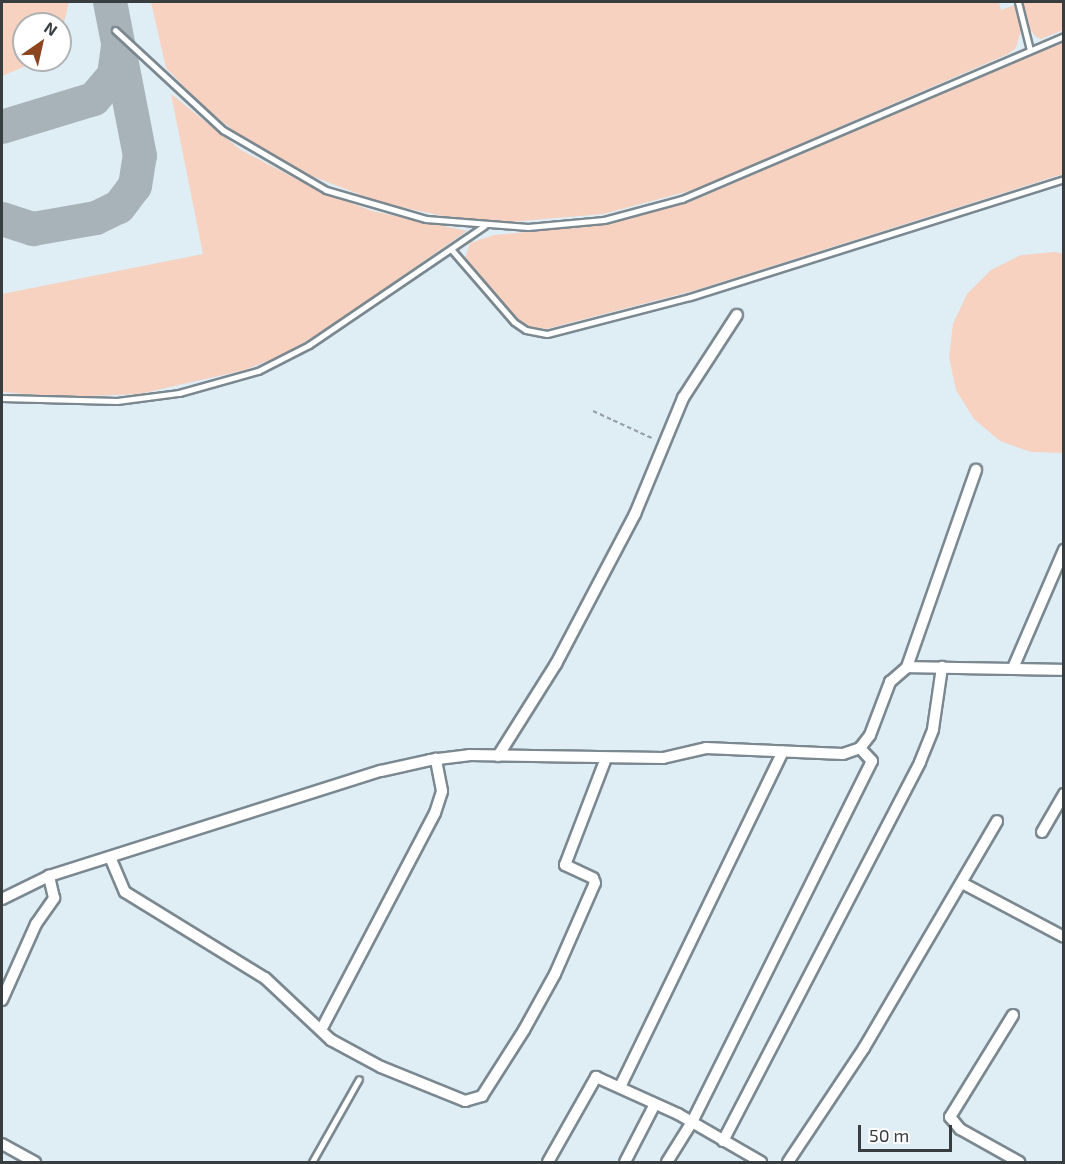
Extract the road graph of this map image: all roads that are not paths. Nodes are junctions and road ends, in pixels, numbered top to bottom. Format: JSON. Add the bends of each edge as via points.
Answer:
{"nodes":[{"id":1,"x":1018,"y":2,"type":"edge"},
{"id":2,"x":115,"y":30,"type":"dead end"},
{"id":3,"x":1064,"y":36,"type":"edge"},
{"id":4,"x":1030,"y":50,"type":"junction"},
{"id":5,"x":1064,"y":179,"type":"edge"},
{"id":6,"x":484,"y":226,"type":"junction"},
{"id":7,"x":451,"y":249,"type":"junction"},
{"id":8,"x":737,"y":315,"type":"dead end"},
{"id":9,"x":2,"y":398,"type":"edge"},
{"id":10,"x":976,"y":470,"type":"dead end"},
{"id":11,"x":1064,"y":550,"type":"edge"},
{"id":12,"x":942,"y":667,"type":"junction"},
{"id":13,"x":907,"y":668,"type":"junction"},
{"id":14,"x":1012,"y":668,"type":"junction"},
{"id":15,"x":1064,"y":670,"type":"edge"},
{"id":16,"x":860,"y":748,"type":"junction"},
{"id":17,"x":783,"y":751,"type":"junction"},
{"id":18,"x":498,"y":756,"type":"junction"},
{"id":19,"x":606,"y":758,"type":"junction"},
{"id":20,"x":436,"y":759,"type":"junction"},
{"id":21,"x":1064,"y":794,"type":"edge"},
{"id":22,"x":997,"y":821,"type":"dead end"},
{"id":23,"x":1042,"y":832,"type":"dead end"},
{"id":24,"x":110,"y":857,"type":"junction"},
{"id":25,"x":49,"y":876,"type":"junction"},
{"id":26,"x":962,"y":883,"type":"junction"},
{"id":27,"x":2,"y":899,"type":"edge"},
{"id":28,"x":1064,"y":937,"type":"edge"},
{"id":29,"x":2,"y":1000,"type":"edge"},
{"id":30,"x":1013,"y":1015,"type":"dead end"},
{"id":31,"x":321,"y":1030,"type":"junction"},
{"id":32,"x":359,"y":1079,"type":"dead end"},
{"id":33,"x":620,"y":1087,"type":"junction"},
{"id":34,"x":655,"y":1104,"type":"junction"},
{"id":35,"x":692,"y":1122,"type":"junction"},
{"id":36,"x":723,"y":1141,"type":"junction"},
{"id":37,"x":2,"y":1144,"type":"edge"},
{"id":38,"x":29,"y":1161,"type":"edge"},
{"id":39,"x":312,"y":1162,"type":"edge"},
{"id":40,"x":548,"y":1162,"type":"edge"},
{"id":41,"x":625,"y":1162,"type":"edge"},
{"id":42,"x":666,"y":1162,"type":"edge"},
{"id":43,"x":761,"y":1162,"type":"edge"},
{"id":44,"x":788,"y":1162,"type":"edge"},
{"id":45,"x":1018,"y":1162,"type":"edge"}],
"edges":[{"from":1,"to":4,"type":"lane"},
{"from":2,"to":6,"type":"lane","via":[[223,130],[293,173],[347,198],[386,210]]},
{"from":3,"to":4,"type":"lane"},
{"from":4,"to":6,"type":"lane","via":[[682,199],[594,221]]},
{"from":5,"to":7,"type":"lane","via":[[679,300],[548,334],[526,330],[514,322]]},
{"from":6,"to":7,"type":"lane"},
{"from":7,"to":9,"type":"lane","via":[[294,354],[232,379],[179,393],[117,401]]},
{"from":8,"to":18,"type":"street","via":[[683,398],[635,514],[556,664]]},
{"from":10,"to":13,"type":"street"},
{"from":11,"to":14,"type":"street"},
{"from":12,"to":13,"type":"street"},
{"from":12,"to":14,"type":"street"},
{"from":12,"to":36,"type":"street","via":[[933,729],[920,762]]},
{"from":13,"to":16,"type":"street","via":[[890,682],[870,735]]},
{"from":14,"to":15,"type":"street"},
{"from":16,"to":17,"type":"street","via":[[843,754]]},
{"from":16,"to":35,"type":"street","via":[[872,761]]},
{"from":17,"to":19,"type":"street","via":[[706,747],[663,758]]},
{"from":17,"to":33,"type":"street"},
{"from":18,"to":19,"type":"street"},
{"from":18,"to":20,"type":"street"},
{"from":19,"to":31,"type":"street","via":[[565,866],[593,878],[595,883],[555,974],[482,1096],[465,1101],[417,1082],[331,1040]]},
{"from":20,"to":24,"type":"street","via":[[381,771]]},
{"from":20,"to":31,"type":"street","via":[[442,791],[435,813]]},
{"from":21,"to":23,"type":"street"},
{"from":22,"to":26,"type":"street"},
{"from":24,"to":25,"type":"street"},
{"from":24,"to":31,"type":"street","via":[[125,892],[265,978]]},
{"from":25,"to":27,"type":"street"},
{"from":25,"to":29,"type":"street","via":[[54,898],[36,924]]},
{"from":26,"to":28,"type":"street"},
{"from":26,"to":44,"type":"street","via":[[864,1048]]},
{"from":30,"to":45,"type":"street","via":[[950,1117],[960,1129]]},
{"from":32,"to":39,"type":"lane"},
{"from":33,"to":34,"type":"street"},
{"from":33,"to":40,"type":"street","via":[[596,1077]]},
{"from":34,"to":35,"type":"street"},
{"from":34,"to":41,"type":"street"},
{"from":35,"to":36,"type":"street"},
{"from":35,"to":42,"type":"street"},
{"from":36,"to":43,"type":"street"},
{"from":37,"to":38,"type":"street"}]}
